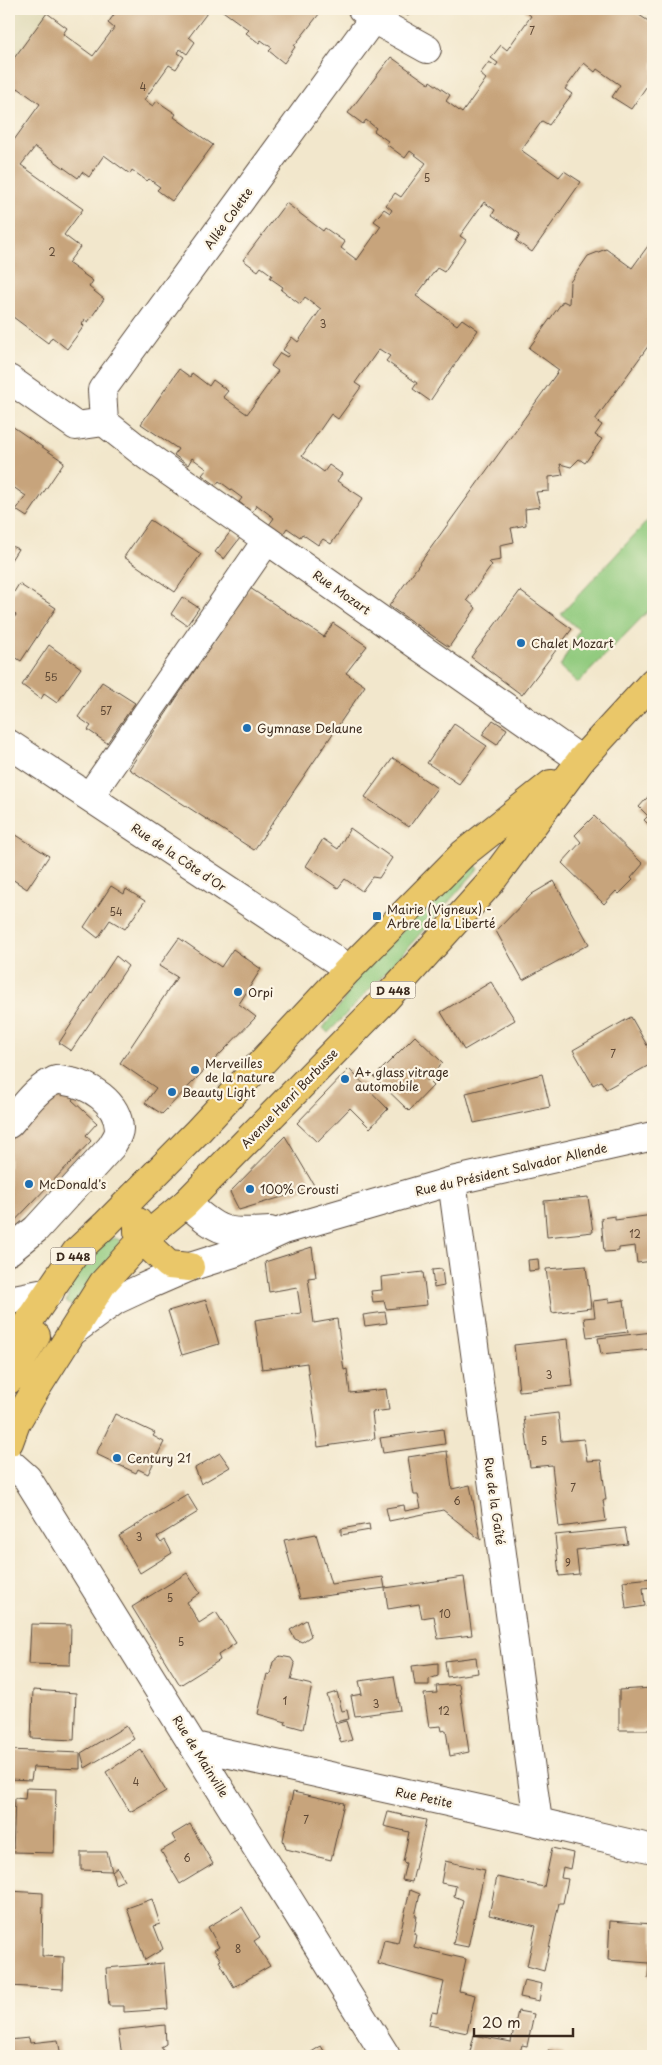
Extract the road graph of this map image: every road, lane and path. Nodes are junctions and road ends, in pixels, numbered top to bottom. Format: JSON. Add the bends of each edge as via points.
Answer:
{"nodes":[{"id":1,"x":368,"y":14,"type":"edge"},
{"id":2,"x":427,"y":49,"type":"dead end"},
{"id":3,"x":9,"y":379,"type":"edge"},
{"id":4,"x":104,"y":422,"type":"junction"},
{"id":5,"x":267,"y":540,"type":"junction"},
{"id":6,"x":653,"y":682,"type":"edge"},
{"id":7,"x":9,"y":744,"type":"edge"},
{"id":8,"x":581,"y":760,"type":"junction"},
{"id":9,"x":89,"y":797,"type":"junction"},
{"id":10,"x":350,"y":970,"type":"junction"},
{"id":11,"x":9,"y":1124,"type":"edge"},
{"id":12,"x":653,"y":1136,"type":"edge"},
{"id":13,"x":452,"y":1181,"type":"junction"},
{"id":14,"x":186,"y":1203,"type":"junction"},
{"id":15,"x":145,"y":1209,"type":"junction"},
{"id":16,"x":105,"y":1225,"type":"junction"},
{"id":17,"x":284,"y":1230,"type":"junction"},
{"id":18,"x":142,"y":1240,"type":"junction"},
{"id":19,"x":9,"y":1252,"type":"edge"},
{"id":20,"x":190,"y":1267,"type":"junction"},
{"id":21,"x":50,"y":1292,"type":"junction"},
{"id":22,"x":9,"y":1300,"type":"edge"},
{"id":23,"x":74,"y":1330,"type":"junction"},
{"id":24,"x":9,"y":1350,"type":"edge"},
{"id":25,"x":9,"y":1380,"type":"edge"},
{"id":26,"x":9,"y":1442,"type":"edge"},
{"id":27,"x":9,"y":1462,"type":"edge"},
{"id":28,"x":194,"y":1746,"type":"junction"},
{"id":29,"x":538,"y":1822,"type":"junction"},
{"id":30,"x":653,"y":1849,"type":"edge"},
{"id":31,"x":386,"y":2056,"type":"edge"}],
"edges":[{"from":1,"to":2,"type":"street","name":"Allée Colette"},
{"from":1,"to":4,"type":"street","name":"Allée Colette","via":[[102,390]]},
{"from":3,"to":4,"type":"street","via":[[76,426]]},
{"from":4,"to":5,"type":"street","name":"Rue Mozart"},
{"from":5,"to":8,"type":"street","name":"Rue Mozart"},
{"from":5,"to":9,"type":"street"},
{"from":6,"to":8,"type":"main road","name":"Avenue Henri Barbusse","number":"D 448"},
{"from":7,"to":9,"type":"street","name":"Rue de la Côte d'Or"},
{"from":8,"to":10,"type":"main road","name":"Avenue Henri Barbusse","number":"D 448","via":[[463,854]]},
{"from":8,"to":14,"type":"main road","name":"Avenue Henri Barbusse","number":"D 448","via":[[490,883],[382,1002]]},
{"from":9,"to":10,"type":"street","name":"Rue de la Côte d'Or"},
{"from":10,"to":15,"type":"main road","via":[[314,1028],[206,1140]]},
{"from":10,"to":16,"type":"main road","name":"Avenue Henri Barbusse","number":"D 448"},
{"from":11,"to":19,"type":"street","via":[[44,1086],[56,1080],[91,1089],[116,1115],[119,1130],[112,1147],[36,1229]]},
{"from":12,"to":13,"type":"street","name":"Rue du Président Salvador Allende"},
{"from":13,"to":17,"type":"street","name":"Rue du Président Salvador Allende"},
{"from":13,"to":29,"type":"street","name":"Rue de la Gaîté"},
{"from":14,"to":15,"type":"main road","via":[[172,1200]]},
{"from":14,"to":17,"type":"street","name":"Rue du Président Salvador Allende","via":[[218,1228],[232,1233]]},
{"from":14,"to":18,"type":"main road","name":"Avenue Henri Barbusse","number":"D 448"},
{"from":15,"to":16,"type":"main road"},
{"from":15,"to":18,"type":"main road","via":[[137,1225]]},
{"from":16,"to":21,"type":"main road","name":"Avenue Henri Barbusse","number":"D 448","via":[[76,1252]]},
{"from":17,"to":20,"type":"street","name":"Rue du Président Salvador Allende","via":[[234,1253]]},
{"from":18,"to":20,"type":"main road","via":[[169,1265]]},
{"from":18,"to":23,"type":"main road","name":"Avenue Henri Barbusse","number":"D 448","via":[[103,1283]]},
{"from":20,"to":23,"type":"street","name":"Rue du Président Salvador Allende","via":[[116,1300]]},
{"from":21,"to":22,"type":"street"},
{"from":21,"to":24,"type":"main road","name":"Avenue Henri Barbusse","number":"D 448"},
{"from":21,"to":25,"type":"main road","via":[[47,1317]]},
{"from":23,"to":26,"type":"main road","name":"Avenue Henri Barbusse","number":"D 448","via":[[16,1423]]},
{"from":27,"to":28,"type":"street","name":"Rue de Mainville","via":[[27,1478]]},
{"from":28,"to":29,"type":"street","name":"Rue Petite"},
{"from":28,"to":31,"type":"street","name":"Rue de Mainville"},
{"from":29,"to":30,"type":"street","name":"Rue Petite"}]}
